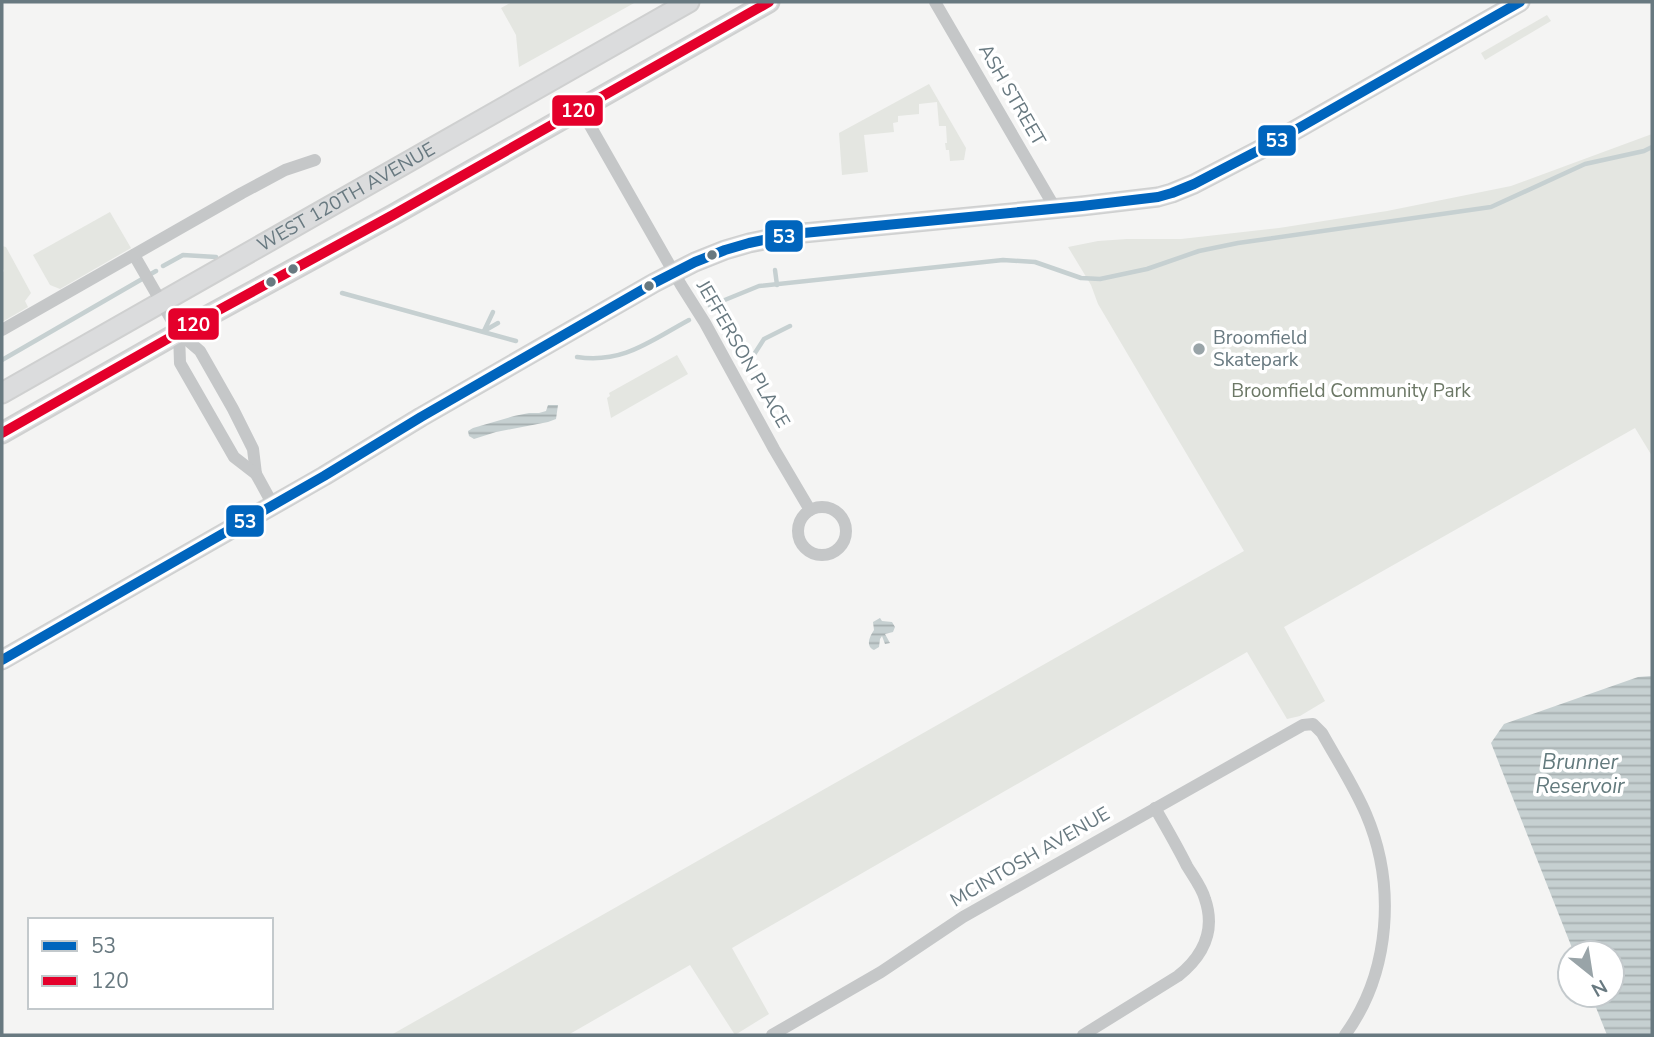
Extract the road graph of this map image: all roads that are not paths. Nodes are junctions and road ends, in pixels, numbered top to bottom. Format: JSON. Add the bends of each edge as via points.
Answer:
{"nodes":[{"id":1,"x":689,"y":2,"type":"edge"},
{"id":2,"x":769,"y":2,"type":"edge"},
{"id":3,"x":935,"y":2,"type":"edge"},
{"id":4,"x":1520,"y":2,"type":"edge"},
{"id":5,"x":580,"y":108,"type":"junction"},
{"id":6,"x":314,"y":160,"type":"dead end"},
{"id":7,"x":1055,"y":208,"type":"junction"},
{"id":8,"x":134,"y":255,"type":"junction"},
{"id":9,"x":674,"y":272,"type":"junction"},
{"id":10,"x":157,"y":295,"type":"junction"},
{"id":11,"x":2,"y":330,"type":"edge"},
{"id":12,"x":179,"y":332,"type":"junction"},
{"id":13,"x":2,"y":393,"type":"edge"},
{"id":14,"x":2,"y":433,"type":"edge"},
{"id":15,"x":256,"y":474,"type":"junction"},
{"id":16,"x":273,"y":505,"type":"junction"},
{"id":17,"x":810,"y":510,"type":"dead end"},
{"id":18,"x":2,"y":660,"type":"edge"},
{"id":19,"x":1155,"y":808,"type":"junction"},
{"id":20,"x":772,"y":1035,"type":"edge"},
{"id":21,"x":1083,"y":1035,"type":"edge"},
{"id":22,"x":1345,"y":1035,"type":"edge"}],
"edges":[{"from":1,"to":10,"type":"main road","name":"WEST 120TH AVENUE"},
{"from":2,"to":5,"type":"main road","name":"WEST 120TH AVENUE"},
{"from":3,"to":7,"type":"street","name":"ASH STREET"},
{"from":4,"to":7,"type":"street","via":[[1194,184],[1158,197]]},
{"from":5,"to":9,"type":"street","name":"JEFFERSON PLACE"},
{"from":5,"to":12,"type":"main road","name":"WEST 120TH AVENUE"},
{"from":6,"to":8,"type":"street","via":[[263,181]]},
{"from":7,"to":9,"type":"street","via":[[773,237]]},
{"from":8,"to":10,"type":"street"},
{"from":8,"to":11,"type":"street"},
{"from":9,"to":16,"type":"street"},
{"from":9,"to":17,"type":"street","name":"JEFFERSON PLACE"},
{"from":10,"to":12,"type":"street"},
{"from":10,"to":13,"type":"main road","name":"WEST 120TH AVENUE"},
{"from":12,"to":14,"type":"main road","name":"WEST 120TH AVENUE"},
{"from":12,"to":15,"type":"street","via":[[200,351],[233,409],[253,449]]},
{"from":12,"to":15,"type":"street","via":[[180,363],[234,457]]},
{"from":15,"to":16,"type":"street"},
{"from":16,"to":18,"type":"street"},
{"from":19,"to":20,"type":"street","name":"MCINTOSH AVENUE"},
{"from":19,"to":21,"type":"street","via":[[1205,899],[1207,937],[1192,965]]},
{"from":19,"to":22,"type":"street","name":"MCINTOSH AVENUE","via":[[1303,725],[1314,724],[1322,733],[1366,815],[1384,883],[1385,922],[1378,963],[1368,994]]}]}
